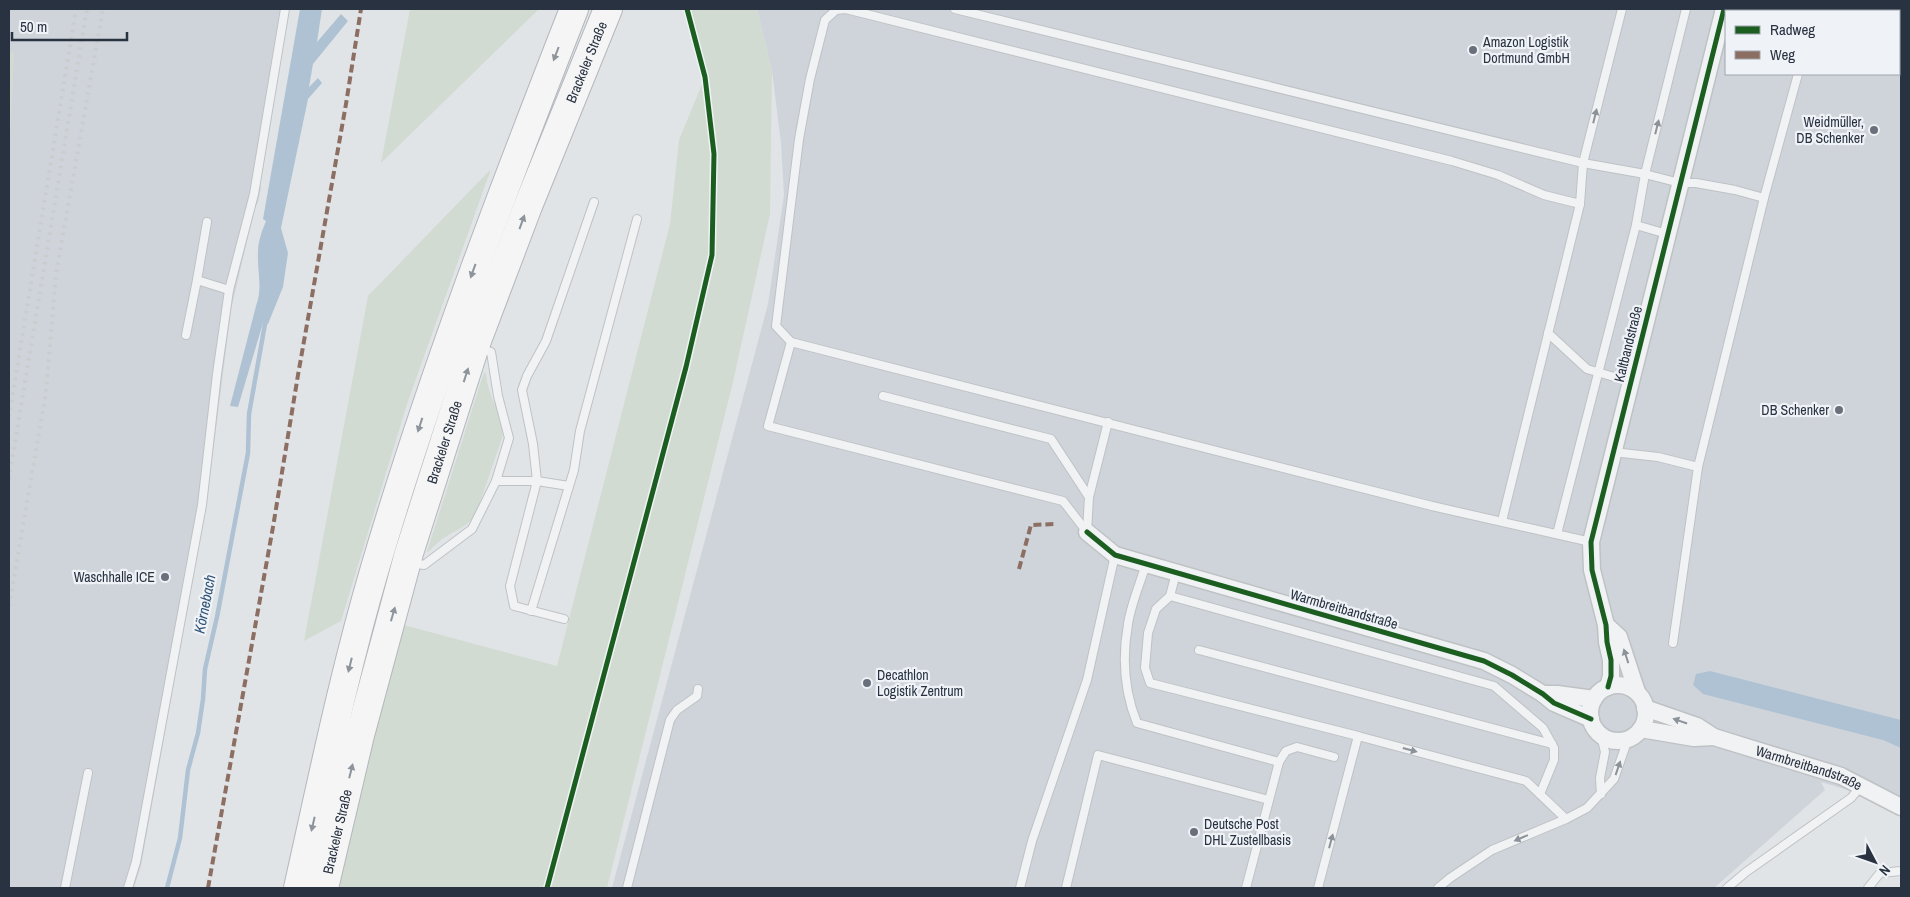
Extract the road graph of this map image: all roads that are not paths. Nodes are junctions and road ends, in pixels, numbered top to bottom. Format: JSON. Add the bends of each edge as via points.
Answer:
{"nodes":[{"id":1,"x":285,"y":9,"type":"edge"},
{"id":2,"x":574,"y":9,"type":"edge"},
{"id":3,"x":608,"y":9,"type":"edge"},
{"id":4,"x":955,"y":9,"type":"edge"},
{"id":5,"x":1622,"y":9,"type":"edge"},
{"id":6,"x":1686,"y":9,"type":"edge"},
{"id":7,"x":1724,"y":9,"type":"edge"},
{"id":8,"x":1798,"y":75,"type":"edge"},
{"id":9,"x":1583,"y":163,"type":"junction"},
{"id":10,"x":1645,"y":174,"type":"junction"},
{"id":11,"x":1680,"y":183,"type":"junction"},
{"id":12,"x":1764,"y":198,"type":"junction"},
{"id":13,"x":594,"y":202,"type":"dead end"},
{"id":14,"x":1580,"y":204,"type":"junction"},
{"id":15,"x":637,"y":219,"type":"dead end"},
{"id":16,"x":207,"y":222,"type":"dead end"},
{"id":17,"x":1636,"y":224,"type":"junction"},
{"id":18,"x":1667,"y":234,"type":"junction"},
{"id":19,"x":197,"y":280,"type":"junction"},
{"id":20,"x":229,"y":290,"type":"junction"},
{"id":21,"x":1548,"y":333,"type":"junction"},
{"id":22,"x":186,"y":335,"type":"dead end"},
{"id":23,"x":791,"y":342,"type":"junction"},
{"id":24,"x":475,"y":346,"type":"junction"},
{"id":25,"x":1597,"y":372,"type":"junction"},
{"id":26,"x":1630,"y":382,"type":"junction"},
{"id":27,"x":883,"y":396,"type":"dead end"},
{"id":28,"x":1108,"y":422,"type":"junction"},
{"id":29,"x":1612,"y":452,"type":"junction"},
{"id":30,"x":1698,"y":467,"type":"junction"},
{"id":31,"x":496,"y":481,"type":"junction"},
{"id":32,"x":537,"y":481,"type":"junction"},
{"id":33,"x":569,"y":486,"type":"junction"},
{"id":34,"x":1089,"y":497,"type":"junction"},
{"id":35,"x":1502,"y":521,"type":"junction"},
{"id":36,"x":1087,"y":532,"type":"junction"},
{"id":37,"x":1557,"y":534,"type":"junction"},
{"id":38,"x":1591,"y":542,"type":"junction"},
{"id":39,"x":1115,"y":554,"type":"junction"},
{"id":40,"x":408,"y":562,"type":"junction"},
{"id":41,"x":1146,"y":564,"type":"junction"},
{"id":42,"x":1176,"y":573,"type":"junction"},
{"id":43,"x":1170,"y":596,"type":"junction"},
{"id":44,"x":532,"y":611,"type":"junction"},
{"id":45,"x":564,"y":619,"type":"dead end"},
{"id":46,"x":1606,"y":625,"type":"junction"},
{"id":47,"x":1673,"y":643,"type":"dead end"},
{"id":48,"x":1200,"y":650,"type":"dead end"},
{"id":49,"x":1608,"y":687,"type":"junction"},
{"id":50,"x":698,"y":689,"type":"dead end"},
{"id":51,"x":1637,"y":692,"type":"junction"},
{"id":52,"x":1543,"y":694,"type":"junction"},
{"id":53,"x":1594,"y":699,"type":"junction"},
{"id":54,"x":1645,"y":708,"type":"junction"},
{"id":55,"x":1591,"y":719,"type":"junction"},
{"id":56,"x":1634,"y":734,"type":"junction"},
{"id":57,"x":1601,"y":735,"type":"junction"},
{"id":58,"x":1358,"y":736,"type":"junction"},
{"id":59,"x":1714,"y":737,"type":"junction"},
{"id":60,"x":1552,"y":744,"type":"junction"},
{"id":61,"x":1334,"y":757,"type":"dead end"},
{"id":62,"x":1279,"y":762,"type":"junction"},
{"id":63,"x":88,"y":773,"type":"dead end"},
{"id":64,"x":1862,"y":785,"type":"junction"},
{"id":65,"x":1540,"y":794,"type":"junction"},
{"id":66,"x":1600,"y":794,"type":"junction"},
{"id":67,"x":1269,"y":800,"type":"junction"},
{"id":68,"x":1901,"y":807,"type":"edge"},
{"id":69,"x":1566,"y":819,"type":"junction"},
{"id":70,"x":1901,"y":872,"type":"edge"},
{"id":71,"x":326,"y":882,"type":"edge"},
{"id":72,"x":65,"y":888,"type":"edge"},
{"id":73,"x":128,"y":888,"type":"edge"},
{"id":74,"x":298,"y":888,"type":"edge"},
{"id":75,"x":627,"y":888,"type":"edge"},
{"id":76,"x":1020,"y":888,"type":"edge"},
{"id":77,"x":1066,"y":888,"type":"edge"},
{"id":78,"x":1246,"y":888,"type":"edge"},
{"id":79,"x":1318,"y":888,"type":"edge"},
{"id":80,"x":1438,"y":888,"type":"edge"},
{"id":81,"x":1727,"y":888,"type":"edge"},
{"id":82,"x":1868,"y":888,"type":"edge"}],
"edges":[{"from":1,"to":20,"type":"lane","via":[[254,194]]},
{"from":2,"to":74,"type":"highway","name":"Brackeler Straße","one_way":true,"via":[[464,295],[401,483],[374,570]]},
{"from":24,"to":3,"type":"highway","name":"Brackeler Straße","one_way":true},
{"from":4,"to":9,"type":"lane"},
{"from":9,"to":5,"type":"lane","one_way":true},
{"from":10,"to":6,"type":"lane","one_way":true},
{"from":7,"to":11,"type":"street","name":"Kaltbandstraße"},
{"from":8,"to":12,"type":"lane"},
{"from":9,"to":10,"type":"lane"},
{"from":9,"to":14,"type":"lane"},
{"from":10,"to":11,"type":"lane"},
{"from":10,"to":17,"type":"lane"},
{"from":11,"to":12,"type":"lane","via":[[1696,183]]},
{"from":11,"to":18,"type":"street","name":"Kaltbandstraße"},
{"from":12,"to":30,"type":"lane"},
{"from":13,"to":32,"type":"lane","via":[[546,341],[522,390]]},
{"from":14,"to":21,"type":"lane"},
{"from":14,"to":23,"type":"lane","via":[[1544,195],[1498,175],[1452,161],[846,9],[836,10],[825,20],[799,139],[776,326]]},
{"from":15,"to":33,"type":"lane","via":[[580,431]]},
{"from":16,"to":19,"type":"lane"},
{"from":17,"to":18,"type":"lane"},
{"from":17,"to":25,"type":"lane"},
{"from":18,"to":26,"type":"street","name":"Kaltbandstraße"},
{"from":19,"to":20,"type":"lane"},
{"from":19,"to":22,"type":"lane"},
{"from":20,"to":73,"type":"lane","via":[[202,505],[136,862]]},
{"from":21,"to":25,"type":"lane","via":[[1587,369]]},
{"from":21,"to":35,"type":"lane"},
{"from":23,"to":28,"type":"lane"},
{"from":23,"to":36,"type":"lane","via":[[768,426],[1063,501]]},
{"from":24,"to":31,"type":"lane","via":[[491,352],[509,438]]},
{"from":40,"to":24,"type":"highway","name":"Brackeler Straße","one_way":true},
{"from":25,"to":26,"type":"lane"},
{"from":25,"to":37,"type":"lane"},
{"from":26,"to":29,"type":"street","name":"Kaltbandstraße"},
{"from":27,"to":34,"type":"lane","via":[[1051,440]]},
{"from":28,"to":34,"type":"lane"},
{"from":28,"to":35,"type":"lane","via":[[1432,506]]},
{"from":29,"to":30,"type":"lane","via":[[1658,457]]},
{"from":29,"to":38,"type":"street","name":"Kaltbandstraße"},
{"from":30,"to":47,"type":"lane"},
{"from":31,"to":32,"type":"lane"},
{"from":31,"to":40,"type":"lane","via":[[472,529],[424,565]]},
{"from":32,"to":33,"type":"lane"},
{"from":32,"to":44,"type":"lane","via":[[510,586],[514,606]]},
{"from":33,"to":44,"type":"lane"},
{"from":34,"to":36,"type":"lane"},
{"from":35,"to":37,"type":"lane"},
{"from":36,"to":39,"type":"street","name":"Warmbreitbandstraße"},
{"from":37,"to":38,"type":"lane"},
{"from":38,"to":46,"type":"street","name":"Kaltbandstraße","via":[[1592,570]]},
{"from":39,"to":41,"type":"street","name":"Warmbreitbandstraße"},
{"from":39,"to":76,"type":"lane","via":[[1087,680],[1032,841]]},
{"from":71,"to":40,"type":"highway","name":"Brackeler Straße","one_way":true,"via":[[360,735]]},
{"from":41,"to":42,"type":"street","name":"Warmbreitbandstraße"},
{"from":41,"to":62,"type":"lane","via":[[1128,623],[1124,666],[1129,704],[1137,723]]},
{"from":42,"to":43,"type":"lane"},
{"from":42,"to":52,"type":"street","name":"Warmbreitbandstraße","via":[[1484,661]]},
{"from":43,"to":58,"type":"lane","via":[[1156,609],[1148,633],[1145,668],[1150,683]]},
{"from":43,"to":60,"type":"lane","via":[[1494,686],[1543,728]]},
{"from":44,"to":45,"type":"lane"},
{"from":46,"to":49,"type":"street","name":"Kaltbandstraße","via":[[1611,660]]},
{"from":51,"to":46,"type":"street","name":"Kaltbandstraße","one_way":true,"via":[[1620,637]]},
{"from":48,"to":60,"type":"lane"},
{"from":49,"to":51,"type":"street","via":[[1624,686]]},
{"from":49,"to":53,"type":"street"},
{"from":50,"to":75,"type":"lane","via":[[697,696],[677,710],[670,720]]},
{"from":51,"to":54,"type":"street"},
{"from":52,"to":53,"type":"street","name":"Warmbreitbandstraße"},
{"from":52,"to":55,"type":"street","name":"Warmbreitbandstraße","via":[[1554,704]]},
{"from":53,"to":55,"type":"street"},
{"from":54,"to":56,"type":"street","via":[[1646,716]]},
{"from":59,"to":54,"type":"street","name":"Warmbreitbandstraße","one_way":true,"via":[[1697,726]]},
{"from":55,"to":57,"type":"street"},
{"from":56,"to":57,"type":"street","via":[[1619,741]]},
{"from":56,"to":59,"type":"street","name":"Warmbreitbandstraße"},
{"from":66,"to":56,"type":"lane","one_way":true,"via":[[1614,779]]},
{"from":57,"to":66,"type":"lane","via":[[1605,752]]},
{"from":58,"to":65,"type":"lane","one_way":true,"via":[[1526,781]]},
{"from":79,"to":58,"type":"lane","one_way":true},
{"from":59,"to":64,"type":"street","name":"Warmbreitbandstraße"},
{"from":60,"to":65,"type":"lane","via":[[1554,760]]},
{"from":61,"to":62,"type":"lane","via":[[1297,747],[1286,751]]},
{"from":62,"to":67,"type":"lane"},
{"from":63,"to":72,"type":"lane"},
{"from":64,"to":68,"type":"street","name":"Warmbreitbandstraße"},
{"from":64,"to":81,"type":"lane","via":[[1851,798]]},
{"from":65,"to":69,"type":"lane"},
{"from":66,"to":69,"type":"lane","via":[[1587,808]]},
{"from":67,"to":77,"type":"lane","via":[[1098,755]]},
{"from":67,"to":78,"type":"lane"},
{"from":69,"to":80,"type":"lane","one_way":true,"via":[[1492,850]]},
{"from":70,"to":82,"type":"lane","via":[[1880,873]]}]}
